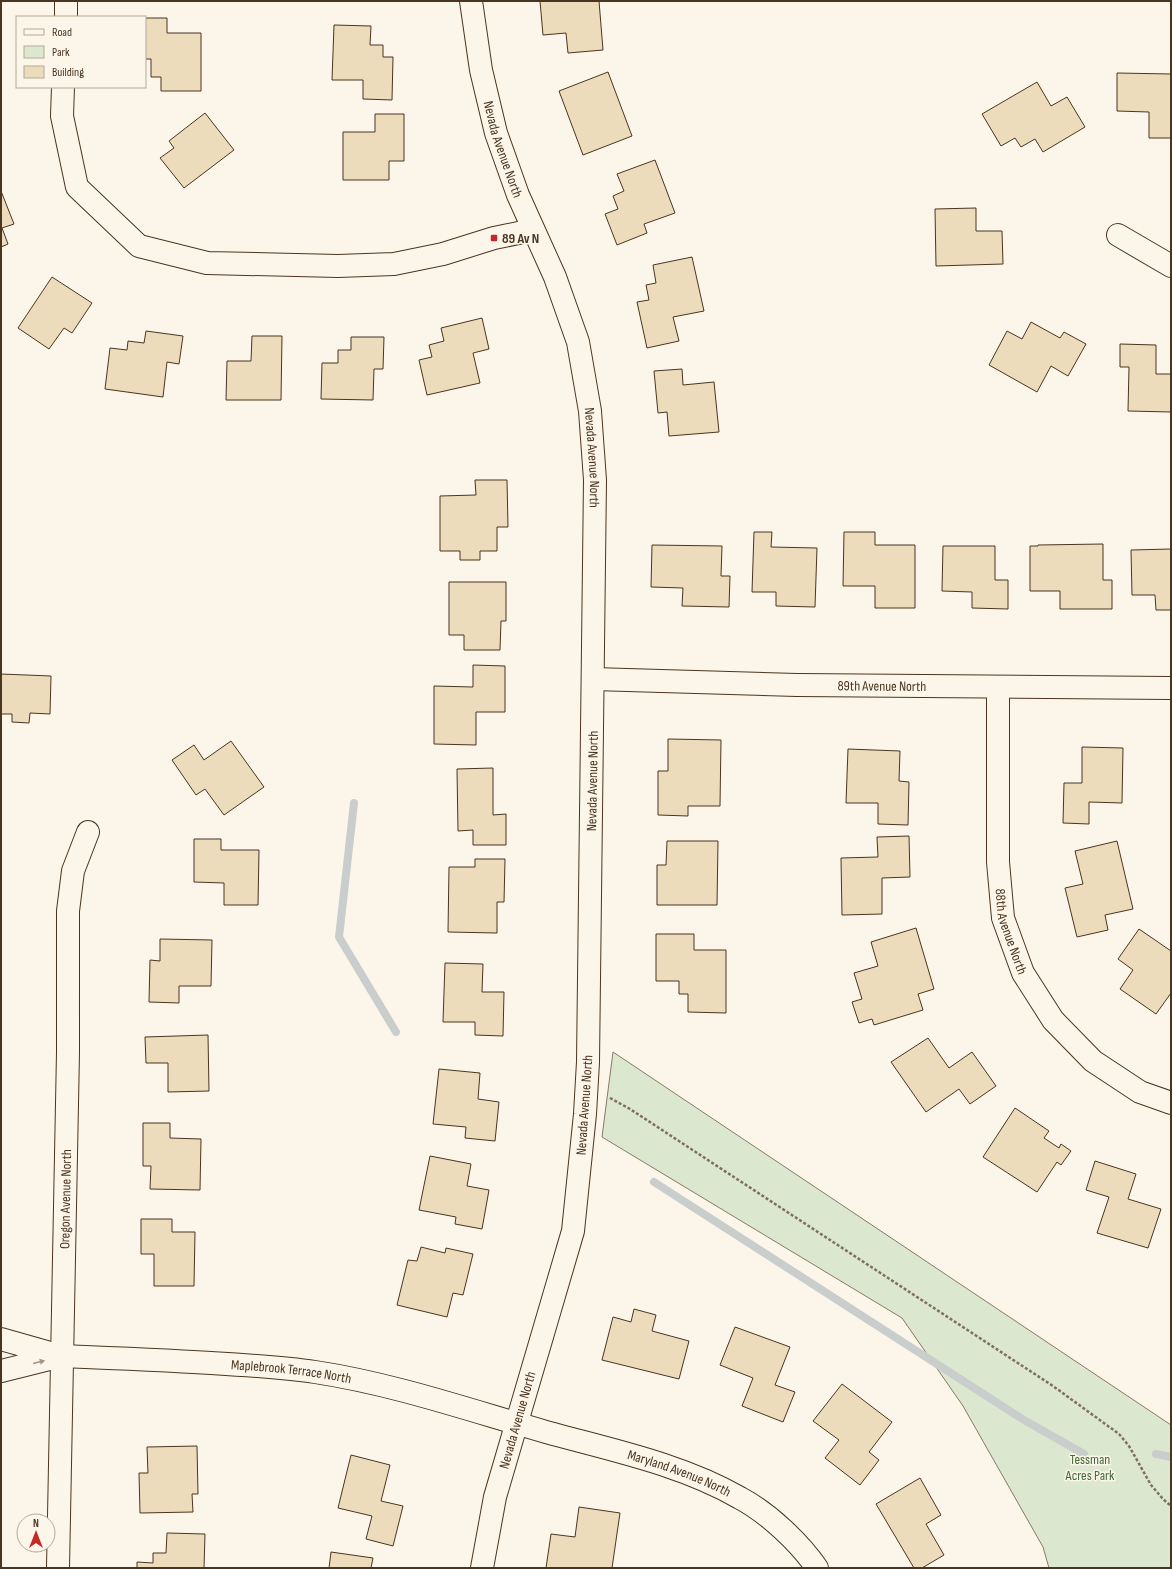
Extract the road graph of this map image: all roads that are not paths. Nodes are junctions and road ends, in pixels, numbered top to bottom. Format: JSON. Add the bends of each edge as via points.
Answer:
{"nodes":[{"id":1,"x":471,"y":1,"type":"edge"},
{"id":2,"x":63,"y":88,"type":"edge"},
{"id":3,"x":533,"y":230,"type":"junction"},
{"id":4,"x":1118,"y":235,"type":"dead end"},
{"id":5,"x":1171,"y":266,"type":"edge"},
{"id":6,"x":593,"y":679,"type":"junction"},
{"id":7,"x":998,"y":687,"type":"junction"},
{"id":8,"x":1171,"y":688,"type":"edge"},
{"id":9,"x":88,"y":832,"type":"dead end"},
{"id":10,"x":1171,"y":1103,"type":"edge"},
{"id":11,"x":1,"y":1339,"type":"edge"},
{"id":12,"x":61,"y":1356,"type":"junction"},
{"id":13,"x":1,"y":1371,"type":"edge"},
{"id":14,"x":516,"y":1423,"type":"junction"},
{"id":15,"x":58,"y":1568,"type":"edge"},
{"id":16,"x":482,"y":1568,"type":"edge"},
{"id":17,"x":818,"y":1568,"type":"edge"}],
"edges":[{"from":1,"to":3,"type":"street","name":"Nevada Avenue North","via":[[481,70],[496,133]]},
{"from":2,"to":3,"type":"street","via":[[62,116],[78,187],[139,246],[207,263],[338,266],[387,264],[443,254],[494,238]]},
{"from":3,"to":6,"type":"street","name":"Nevada Avenue North","via":[[555,278],[578,342],[590,411],[596,480]]},
{"from":4,"to":5,"type":"street"},
{"from":6,"to":7,"type":"street","name":"89th Avenue North"},
{"from":6,"to":14,"type":"street","name":"Nevada Avenue North","via":[[587,1094],[573,1231]]},
{"from":7,"to":8,"type":"street","name":"89th Avenue North"},
{"from":7,"to":10,"type":"street","name":"88th Avenue North","via":[[998,862],[1003,918],[1023,973],[1053,1020],[1093,1061],[1140,1092]]},
{"from":9,"to":12,"type":"street","name":"Oregon Avenue North","via":[[73,871],[68,912],[68,1060]]},
{"from":11,"to":12,"type":"street","name":"Maplebrook Terrace North"},
{"from":13,"to":12,"type":"street","name":"Maplebrook Terrace North","one_way":true},
{"from":12,"to":14,"type":"street","name":"Maplebrook Terrace North","via":[[249,1365],[314,1372],[370,1382]]},
{"from":12,"to":15,"type":"street","name":"Oregon Avenue North"},
{"from":14,"to":16,"type":"street","name":"Nevada Avenue North","via":[[495,1497]]},
{"from":14,"to":17,"type":"street","name":"Maryland Avenue North","via":[[661,1465],[704,1480],[742,1498],[774,1522],[806,1552]]}]}
